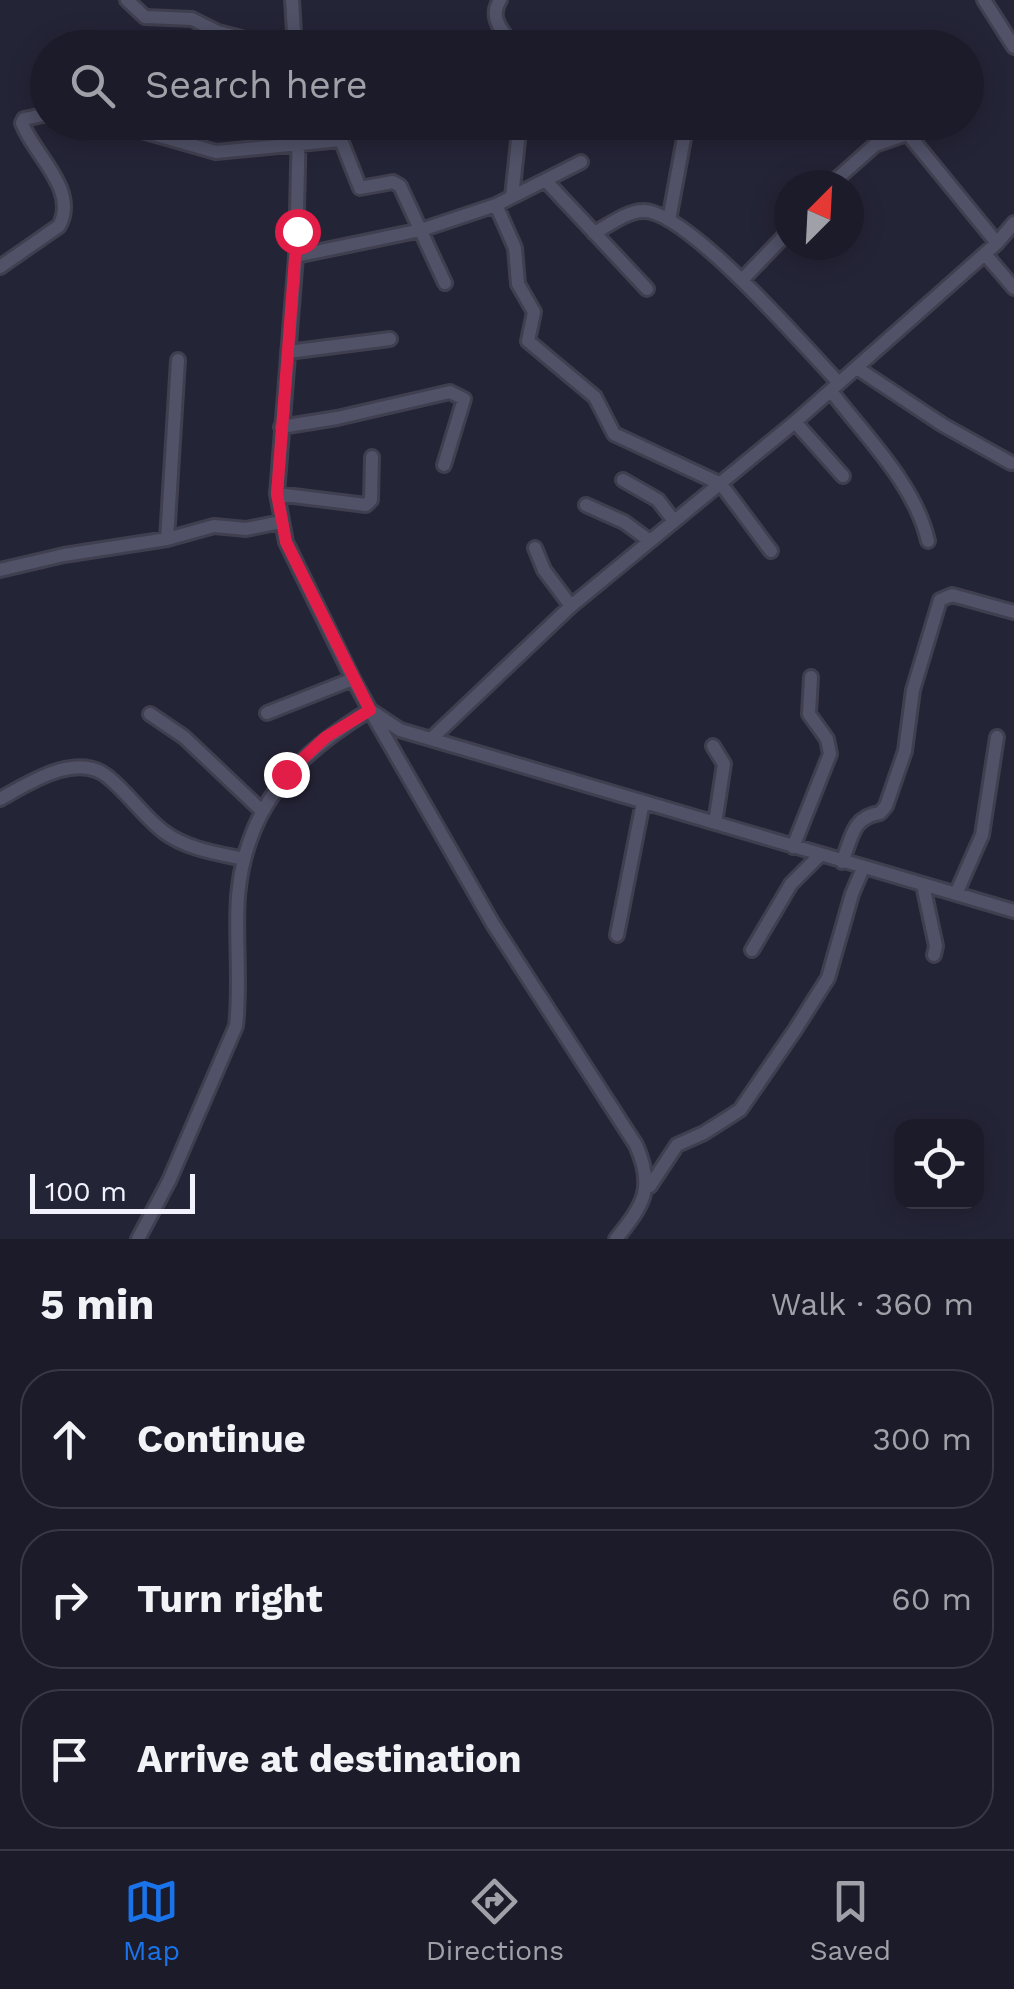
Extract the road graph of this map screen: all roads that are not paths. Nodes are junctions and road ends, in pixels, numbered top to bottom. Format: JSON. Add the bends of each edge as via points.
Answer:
{"nodes":[{"id":1,"x":127,"y":0,"type":"edge"},
{"id":2,"x":500,"y":0,"type":"edge"},
{"id":3,"x":984,"y":0,"type":"edge"},
{"id":4,"x":293,"y":1,"type":"edge"},
{"id":5,"x":214,"y":30,"type":"edge"},
{"id":6,"x":294,"y":30,"type":"edge"},
{"id":7,"x":503,"y":30,"type":"edge"},
{"id":8,"x":1014,"y":47,"type":"edge"},
{"id":9,"x":30,"y":117,"type":"edge"},
{"id":10,"x":30,"y":137,"type":"edge"},
{"id":11,"x":32,"y":140,"type":"edge"},
{"id":12,"x":174,"y":140,"type":"edge"},
{"id":13,"x":300,"y":140,"type":"edge"},
{"id":14,"x":518,"y":140,"type":"edge"},
{"id":15,"x":684,"y":140,"type":"edge"},
{"id":16,"x":884,"y":140,"type":"edge"},
{"id":17,"x":916,"y":140,"type":"edge"},
{"id":18,"x":300,"y":144,"type":"junction"},
{"id":19,"x":581,"y":162,"type":"dead end"},
{"id":20,"x":847,"y":170,"type":"edge"},
{"id":21,"x":546,"y":181,"type":"junction"},
{"id":22,"x":512,"y":196,"type":"junction"},
{"id":23,"x":496,"y":205,"type":"junction"},
{"id":24,"x":669,"y":220,"type":"junction"},
{"id":25,"x":1014,"y":223,"type":"edge"},
{"id":26,"x":421,"y":230,"type":"junction"},
{"id":27,"x":594,"y":233,"type":"junction"},
{"id":28,"x":998,"y":243,"type":"junction"},
{"id":29,"x":774,"y":246,"type":"edge"},
{"id":30,"x":985,"y":254,"type":"junction"},
{"id":31,"x":296,"y":256,"type":"junction"},
{"id":32,"x":0,"y":267,"type":"edge"},
{"id":33,"x":743,"y":279,"type":"junction"},
{"id":34,"x":445,"y":283,"type":"dead end"},
{"id":35,"x":1014,"y":288,"type":"edge"},
{"id":36,"x":647,"y":289,"type":"dead end"},
{"id":37,"x":390,"y":339,"type":"dead end"},
{"id":38,"x":288,"y":352,"type":"junction"},
{"id":39,"x":178,"y":360,"type":"dead end"},
{"id":40,"x":857,"y":368,"type":"junction"},
{"id":41,"x":835,"y":387,"type":"junction"},
{"id":42,"x":795,"y":422,"type":"junction"},
{"id":43,"x":281,"y":427,"type":"junction"},
{"id":44,"x":372,"y":457,"type":"dead end"},
{"id":45,"x":444,"y":464,"type":"dead end"},
{"id":46,"x":1011,"y":464,"type":"dead end"},
{"id":47,"x":843,"y":476,"type":"dead end"},
{"id":48,"x":622,"y":480,"type":"dead end"},
{"id":49,"x":722,"y":484,"type":"junction"},
{"id":50,"x":277,"y":494,"type":"junction"},
{"id":51,"x":586,"y":504,"type":"dead end"},
{"id":52,"x":674,"y":521,"type":"junction"},
{"id":53,"x":281,"y":522,"type":"junction"},
{"id":54,"x":167,"y":539,"type":"junction"},
{"id":55,"x":650,"y":541,"type":"junction"},
{"id":56,"x":928,"y":541,"type":"dead end"},
{"id":57,"x":534,"y":548,"type":"dead end"},
{"id":58,"x":771,"y":552,"type":"dead end"},
{"id":59,"x":0,"y":570,"type":"edge"},
{"id":60,"x":571,"y":606,"type":"junction"},
{"id":61,"x":1014,"y":612,"type":"edge"},
{"id":62,"x":811,"y":677,"type":"dead end"},
{"id":63,"x":353,"y":679,"type":"junction"},
{"id":64,"x":370,"y":710,"type":"junction"},
{"id":65,"x":267,"y":712,"type":"dead end"},
{"id":66,"x":150,"y":714,"type":"dead end"},
{"id":67,"x":998,"y":737,"type":"dead end"},
{"id":68,"x":431,"y":740,"type":"junction"},
{"id":69,"x":714,"y":746,"type":"dead end"},
{"id":70,"x":0,"y":799,"type":"edge"},
{"id":71,"x":643,"y":802,"type":"junction"},
{"id":72,"x":262,"y":811,"type":"junction"},
{"id":73,"x":715,"y":824,"type":"junction"},
{"id":74,"x":793,"y":847,"type":"junction"},
{"id":75,"x":820,"y":855,"type":"junction"},
{"id":76,"x":244,"y":859,"type":"junction"},
{"id":77,"x":842,"y":862,"type":"junction"},
{"id":78,"x":863,"y":868,"type":"junction"},
{"id":79,"x":923,"y":885,"type":"junction"},
{"id":80,"x":956,"y":894,"type":"junction"},
{"id":81,"x":1014,"y":911,"type":"edge"},
{"id":82,"x":616,"y":935,"type":"dead end"},
{"id":83,"x":752,"y":950,"type":"dead end"},
{"id":84,"x":934,"y":955,"type":"dead end"},
{"id":85,"x":648,"y":1188,"type":"junction"},
{"id":86,"x":138,"y":1239,"type":"edge"},
{"id":87,"x":616,"y":1239,"type":"edge"}],
"edges":[{"from":1,"to":5,"type":"street","via":[[145,17],[192,19]]},
{"from":2,"to":7,"type":"street","via":[[494,17]]},
{"from":3,"to":8,"type":"street"},
{"from":4,"to":6,"type":"street"},
{"from":9,"to":10,"type":"street","via":[[22,123]]},
{"from":11,"to":32,"type":"street","via":[[58,184],[63,217]]},
{"from":12,"to":18,"type":"street","via":[[216,152]]},
{"from":13,"to":18,"type":"street"},
{"from":14,"to":22,"type":"street"},
{"from":15,"to":24,"type":"street"},
{"from":16,"to":20,"type":"street"},
{"from":17,"to":28,"type":"street"},
{"from":18,"to":26,"type":"street","via":[[340,140],[358,185],[397,183]]},
{"from":18,"to":31,"type":"street"},
{"from":19,"to":21,"type":"street"},
{"from":21,"to":22,"type":"street"},
{"from":21,"to":27,"type":"street"},
{"from":22,"to":23,"type":"street"},
{"from":23,"to":26,"type":"street"},
{"from":23,"to":49,"type":"street","via":[[516,248],[518,284],[534,312],[528,341],[595,397],[614,434]]},
{"from":24,"to":27,"type":"street","via":[[637,211]]},
{"from":24,"to":33,"type":"street"},
{"from":25,"to":28,"type":"street"},
{"from":26,"to":31,"type":"street"},
{"from":26,"to":34,"type":"street"},
{"from":27,"to":36,"type":"street"},
{"from":28,"to":30,"type":"street"},
{"from":29,"to":33,"type":"street"},
{"from":30,"to":35,"type":"street"},
{"from":30,"to":40,"type":"street"},
{"from":31,"to":38,"type":"street"},
{"from":33,"to":41,"type":"street"},
{"from":37,"to":38,"type":"street"},
{"from":38,"to":43,"type":"street"},
{"from":39,"to":54,"type":"street"},
{"from":40,"to":41,"type":"street"},
{"from":40,"to":46,"type":"street"},
{"from":41,"to":42,"type":"street"},
{"from":41,"to":56,"type":"street","via":[[922,517]]},
{"from":42,"to":47,"type":"street"},
{"from":42,"to":49,"type":"street"},
{"from":43,"to":45,"type":"street","via":[[450,392],[464,399]]},
{"from":43,"to":50,"type":"street"},
{"from":44,"to":50,"type":"street","via":[[366,505]]},
{"from":48,"to":52,"type":"street","via":[[650,494]]},
{"from":49,"to":52,"type":"street"},
{"from":49,"to":58,"type":"street"},
{"from":50,"to":53,"type":"street"},
{"from":51,"to":55,"type":"street"},
{"from":52,"to":55,"type":"street"},
{"from":53,"to":54,"type":"street","via":[[214,526]]},
{"from":53,"to":63,"type":"street"},
{"from":54,"to":59,"type":"street"},
{"from":55,"to":60,"type":"street"},
{"from":57,"to":60,"type":"street"},
{"from":60,"to":68,"type":"street"},
{"from":61,"to":77,"type":"street","via":[[952,595],[940,600],[886,806],[858,822]]},
{"from":62,"to":74,"type":"street","via":[[809,714],[828,739],[830,754]]},
{"from":63,"to":64,"type":"street"},
{"from":63,"to":65,"type":"street"},
{"from":64,"to":68,"type":"street"},
{"from":64,"to":72,"type":"street","via":[[326,737],[286,774]]},
{"from":64,"to":85,"type":"street","via":[[494,924],[636,1146]]},
{"from":66,"to":72,"type":"street","via":[[184,736]]},
{"from":67,"to":80,"type":"street","via":[[982,835]]},
{"from":68,"to":71,"type":"street"},
{"from":69,"to":73,"type":"street","via":[[724,764]]},
{"from":70,"to":76,"type":"street","via":[[44,775],[87,768],[104,773],[162,831],[186,845]]},
{"from":71,"to":73,"type":"street"},
{"from":71,"to":82,"type":"street"},
{"from":72,"to":76,"type":"street"},
{"from":73,"to":74,"type":"street"},
{"from":74,"to":75,"type":"street"},
{"from":75,"to":77,"type":"street"},
{"from":75,"to":83,"type":"street","via":[[792,884]]},
{"from":76,"to":86,"type":"street","via":[[236,1026]]},
{"from":77,"to":78,"type":"street"},
{"from":78,"to":79,"type":"street"},
{"from":78,"to":85,"type":"street","via":[[828,978],[796,1030],[740,1110],[677,1145]]},
{"from":79,"to":80,"type":"street"},
{"from":79,"to":84,"type":"street"},
{"from":80,"to":81,"type":"street"},
{"from":85,"to":87,"type":"street"}]}
